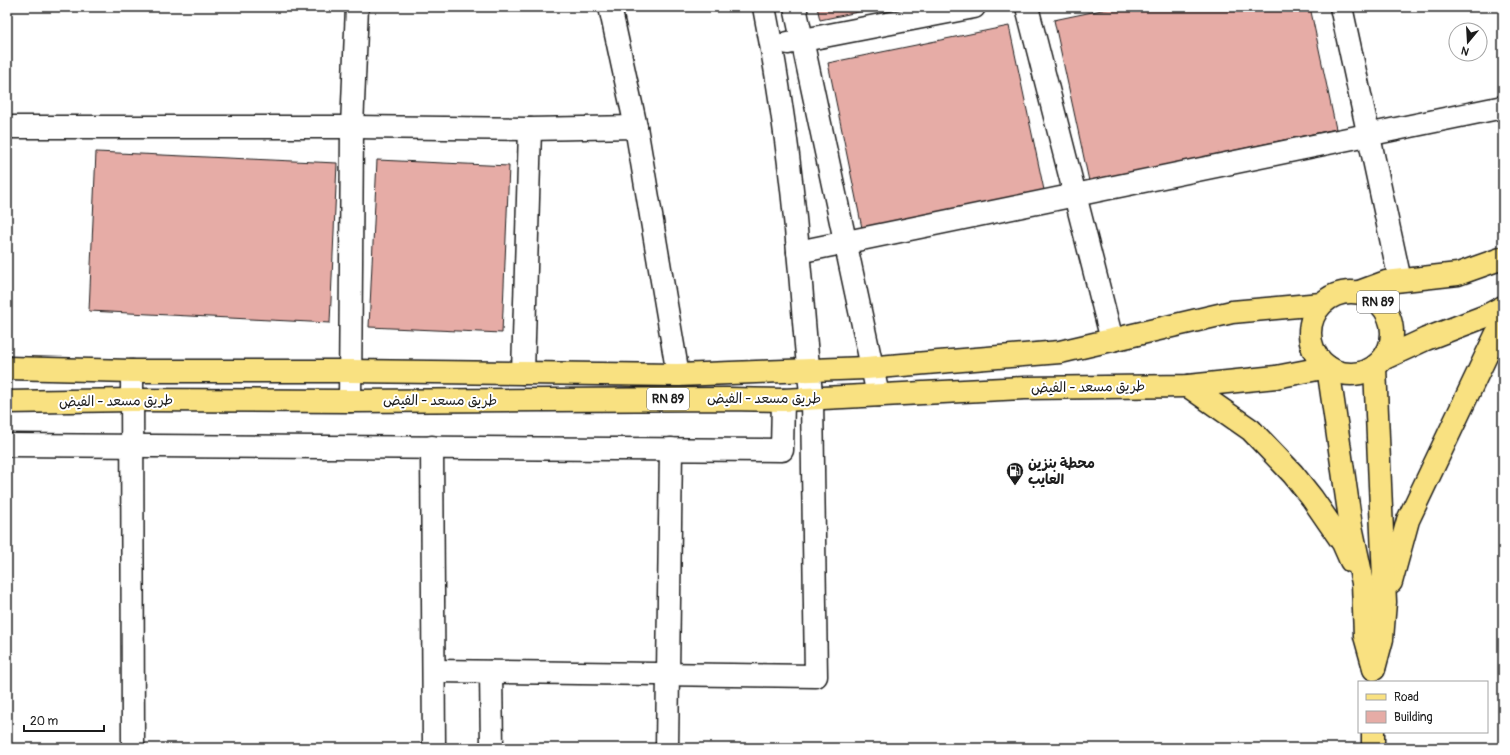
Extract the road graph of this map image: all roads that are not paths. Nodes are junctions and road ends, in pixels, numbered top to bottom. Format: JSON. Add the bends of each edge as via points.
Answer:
{"nodes":[{"id":1,"x":357,"y":7,"type":"edge"},
{"id":2,"x":610,"y":7,"type":"edge"},
{"id":3,"x":764,"y":7,"type":"edge"},
{"id":4,"x":795,"y":7,"type":"edge"},
{"id":5,"x":974,"y":7,"type":"edge"},
{"id":6,"x":1027,"y":7,"type":"edge"},
{"id":7,"x":1341,"y":7,"type":"edge"},
{"id":8,"x":802,"y":40,"type":"junction"},
{"id":9,"x":771,"y":46,"type":"junction"},
{"id":10,"x":1503,"y":107,"type":"edge"},
{"id":11,"x":7,"y":127,"type":"edge"},
{"id":12,"x":352,"y":127,"type":"junction"},
{"id":13,"x":636,"y":127,"type":"junction"},
{"id":14,"x":530,"y":129,"type":"junction"},
{"id":15,"x":1368,"y":135,"type":"junction"},
{"id":16,"x":1076,"y":195,"type":"junction"},
{"id":17,"x":845,"y":242,"type":"junction"},
{"id":18,"x":798,"y":252,"type":"junction"},
{"id":19,"x":1503,"y":258,"type":"edge"},
{"id":20,"x":1400,"y":280,"type":"junction"},
{"id":21,"x":1359,"y":292,"type":"junction"},
{"id":22,"x":1321,"y":304,"type":"junction"},
{"id":23,"x":1503,"y":307,"type":"edge"},
{"id":24,"x":1503,"y":324,"type":"edge"},
{"id":25,"x":1112,"y":340,"type":"junction"},
{"id":26,"x":1380,"y":362,"type":"junction"},
{"id":27,"x":872,"y":367,"type":"junction"},
{"id":28,"x":1328,"y":367,"type":"junction"},
{"id":29,"x":7,"y":368,"type":"edge"},
{"id":30,"x":808,"y":370,"type":"junction"},
{"id":31,"x":132,"y":371,"type":"junction"},
{"id":32,"x":350,"y":371,"type":"junction"},
{"id":33,"x":523,"y":373,"type":"junction"},
{"id":34,"x":678,"y":375,"type":"junction"},
{"id":35,"x":1188,"y":386,"type":"junction"},
{"id":36,"x":878,"y":395,"type":"junction"},
{"id":37,"x":812,"y":399,"type":"junction"},
{"id":38,"x":132,"y":400,"type":"junction"},
{"id":39,"x":783,"y":400,"type":"junction"},
{"id":40,"x":350,"y":401,"type":"junction"},
{"id":41,"x":7,"y":402,"type":"edge"},
{"id":42,"x":7,"y":445,"type":"edge"},
{"id":43,"x":132,"y":445,"type":"junction"},
{"id":44,"x":432,"y":447,"type":"junction"},
{"id":45,"x":671,"y":449,"type":"junction"},
{"id":46,"x":1363,"y":583,"type":"junction"},
{"id":47,"x":1385,"y":602,"type":"junction"},
{"id":48,"x":434,"y":671,"type":"junction"},
{"id":49,"x":491,"y":672,"type":"junction"},
{"id":50,"x":668,"y":674,"type":"junction"},
{"id":51,"x":1374,"y":675,"type":"edge"},
{"id":52,"x":1373,"y":733,"type":"edge"},
{"id":53,"x":133,"y":748,"type":"edge"},
{"id":54,"x":434,"y":748,"type":"edge"},
{"id":55,"x":492,"y":748,"type":"edge"},
{"id":56,"x":667,"y":748,"type":"edge"},
{"id":57,"x":1373,"y":748,"type":"edge"}],
"edges":[{"from":1,"to":12,"type":"street"},
{"from":2,"to":13,"type":"street"},
{"from":3,"to":9,"type":"street"},
{"from":4,"to":8,"type":"street"},
{"from":5,"to":8,"type":"street"},
{"from":6,"to":16,"type":"street"},
{"from":7,"to":15,"type":"street"},
{"from":8,"to":9,"type":"street"},
{"from":8,"to":17,"type":"street"},
{"from":9,"to":18,"type":"street"},
{"from":10,"to":15,"type":"street"},
{"from":11,"to":12,"type":"street"},
{"from":12,"to":14,"type":"street"},
{"from":12,"to":32,"type":"street"},
{"from":13,"to":14,"type":"street"},
{"from":13,"to":34,"type":"street"},
{"from":14,"to":33,"type":"street"},
{"from":15,"to":16,"type":"street"},
{"from":15,"to":20,"type":"street"},
{"from":16,"to":17,"type":"street"},
{"from":16,"to":25,"type":"street"},
{"from":17,"to":18,"type":"street"},
{"from":17,"to":27,"type":"street"},
{"from":18,"to":30,"type":"street"},
{"from":19,"to":20,"type":"main road","name":"طريق مسعد - الفيض","number":"RN 89","via":[[1458,274]]},
{"from":20,"to":21,"type":"main road","name":"طريق مسعد - الفيض","number":"RN 89","via":[[1386,282]]},
{"from":21,"to":22,"type":"main road","name":"طريق مسعد - الفيض","number":"RN 89","via":[[1345,292],[1332,296]]},
{"from":21,"to":26,"type":"main road","number":"RN 89","via":[[1372,297],[1383,306],[1390,318],[1393,332],[1391,345]]},
{"from":22,"to":25,"type":"main road","name":"طريق مسعد - الفيض","number":"RN 89","via":[[1232,312]]},
{"from":22,"to":28,"type":"main road","via":[[1313,315],[1310,342],[1315,355]]},
{"from":23,"to":26,"type":"main road","via":[[1426,339]]},
{"from":24,"to":47,"type":"main road","via":[[1408,520]]},
{"from":25,"to":27,"type":"main road","name":"طريق مسعد - الفيض","number":"RN 89","via":[[1060,352]]},
{"from":26,"to":28,"type":"main road","via":[[1363,374],[1349,375]]},
{"from":26,"to":47,"type":"main road"},
{"from":27,"to":30,"type":"main road","name":"طريق مسعد - الفيض","number":"RN 89"},
{"from":27,"to":36,"type":"street"},
{"from":28,"to":35,"type":"main road","name":"طريق مسعد - الفيض","number":"RN 89","via":[[1276,377]]},
{"from":28,"to":46,"type":"main road","via":[[1351,526]]},
{"from":29,"to":31,"type":"main road","name":"طريق مسعد - الفيض","number":"RN 89"},
{"from":30,"to":34,"type":"main road","name":"طريق مسعد - الفيض","number":"RN 89"},
{"from":30,"to":37,"type":"street"},
{"from":31,"to":32,"type":"main road","name":"طريق مسعد - الفيض","number":"RN 89"},
{"from":31,"to":38,"type":"street"},
{"from":32,"to":33,"type":"main road","name":"طريق مسعد - الفيض","number":"RN 89"},
{"from":32,"to":40,"type":"street"},
{"from":33,"to":34,"type":"main road","name":"طريق مسعد - الفيض","number":"RN 89"},
{"from":35,"to":36,"type":"main road","name":"طريق مسعد - الفيض","number":"RN 89","via":[[1025,388]]},
{"from":35,"to":46,"type":"main road","via":[[1251,430],[1293,474],[1343,543]]},
{"from":36,"to":37,"type":"main road","name":"طريق مسعد - الفيض","number":"RN 89"},
{"from":37,"to":39,"type":"main road","name":"طريق مسعد - الفيض","number":"RN 89"},
{"from":37,"to":50,"type":"street","via":[[816,676]]},
{"from":38,"to":40,"type":"main road","name":"طريق مسعد - الفيض","number":"RN 89"},
{"from":38,"to":41,"type":"main road","name":"طريق مسعد - الفيض","number":"RN 89"},
{"from":38,"to":43,"type":"street"},
{"from":39,"to":40,"type":"main road","name":"طريق مسعد - الفيض","number":"RN 89"},
{"from":39,"to":45,"type":"street","via":[[782,450]]},
{"from":42,"to":43,"type":"street"},
{"from":43,"to":44,"type":"street"},
{"from":43,"to":53,"type":"street"},
{"from":44,"to":45,"type":"street"},
{"from":44,"to":48,"type":"street"},
{"from":45,"to":50,"type":"street"},
{"from":46,"to":51,"type":"main road","via":[[1365,636]]},
{"from":47,"to":51,"type":"main road","via":[[1382,638]]},
{"from":48,"to":49,"type":"street"},
{"from":48,"to":54,"type":"street"},
{"from":49,"to":50,"type":"street"},
{"from":49,"to":55,"type":"street"},
{"from":50,"to":56,"type":"street"},
{"from":52,"to":57,"type":"main road"}]}
